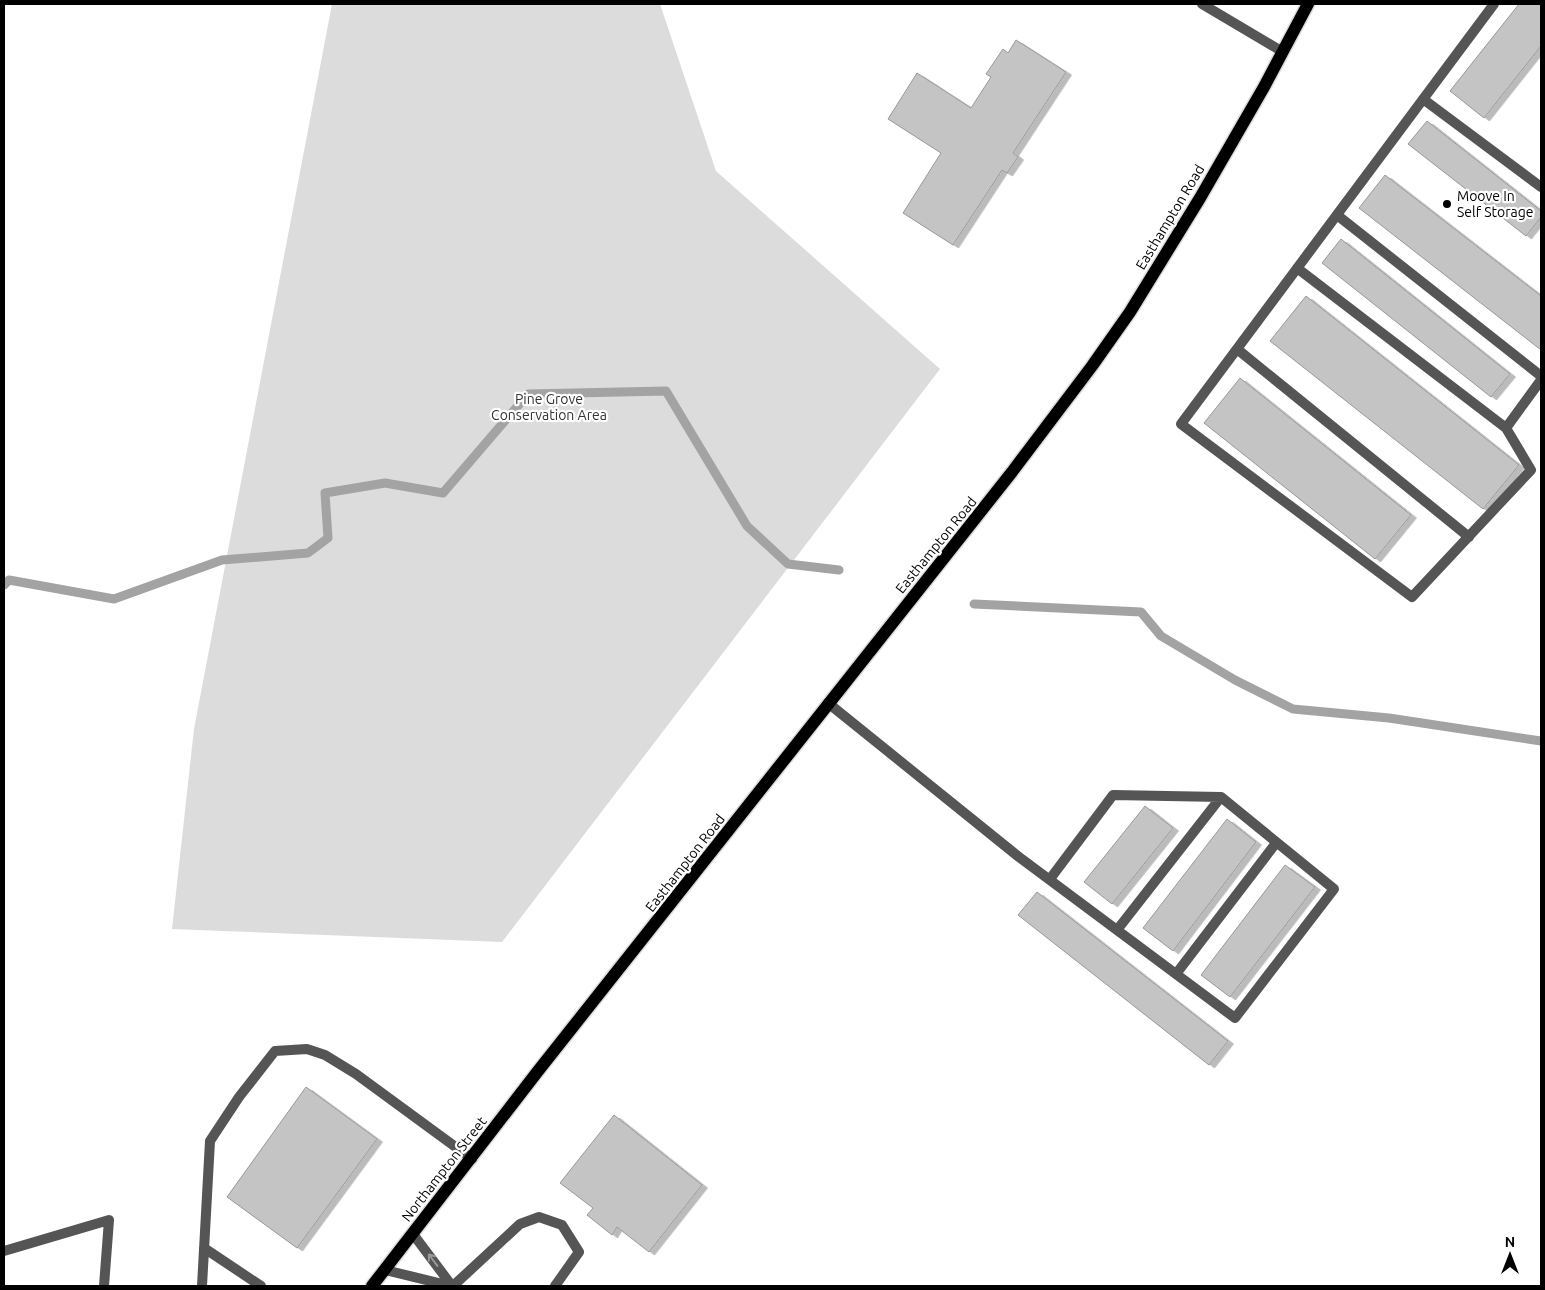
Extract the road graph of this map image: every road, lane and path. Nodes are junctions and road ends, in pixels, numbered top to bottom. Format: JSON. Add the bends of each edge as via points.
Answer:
{"nodes":[{"id":1,"x":1202,"y":4,"type":"edge"},
{"id":2,"x":1308,"y":4,"type":"edge"},
{"id":3,"x":1494,"y":4,"type":"edge"},
{"id":4,"x":1283,"y":52,"type":"junction"},
{"id":5,"x":1423,"y":99,"type":"junction"},
{"id":6,"x":1541,"y":187,"type":"edge"},
{"id":7,"x":1337,"y":214,"type":"junction"},
{"id":8,"x":1297,"y":268,"type":"junction"},
{"id":9,"x":1236,"y":349,"type":"junction"},
{"id":10,"x":1541,"y":376,"type":"edge"},
{"id":11,"x":1541,"y":380,"type":"edge"},
{"id":12,"x":1506,"y":428,"type":"junction"},
{"id":13,"x":1469,"y":536,"type":"junction"},
{"id":14,"x":828,"y":703,"type":"junction"},
{"id":15,"x":1221,"y":797,"type":"junction"},
{"id":16,"x":1276,"y":842,"type":"junction"},
{"id":17,"x":1050,"y":879,"type":"junction"},
{"id":18,"x":1117,"y":930,"type":"junction"},
{"id":19,"x":1176,"y":974,"type":"junction"},
{"id":20,"x":538,"y":1071,"type":"joint"},
{"id":21,"x":472,"y":1159,"type":"junction"},
{"id":22,"x":413,"y":1234,"type":"junction"},
{"id":23,"x":204,"y":1248,"type":"junction"},
{"id":24,"x":4,"y":1251,"type":"edge"},
{"id":25,"x":385,"y":1270,"type":"junction"},
{"id":26,"x":104,"y":1286,"type":"edge"},
{"id":27,"x":202,"y":1286,"type":"edge"},
{"id":28,"x":261,"y":1286,"type":"edge"},
{"id":29,"x":372,"y":1286,"type":"edge"},
{"id":30,"x":452,"y":1286,"type":"edge"},
{"id":31,"x":555,"y":1286,"type":"edge"}],
"edges":[{"from":1,"to":4,"type":"lane"},
{"from":2,"to":4,"type":"main road","name":"Easthampton Road"},
{"from":3,"to":5,"type":"lane"},
{"from":4,"to":14,"type":"main road","name":"Easthampton Road","via":[[1200,198],[1130,312],[1012,472]]},
{"from":5,"to":6,"type":"lane"},
{"from":5,"to":7,"type":"lane"},
{"from":7,"to":8,"type":"lane"},
{"from":7,"to":10,"type":"lane"},
{"from":8,"to":9,"type":"lane"},
{"from":8,"to":12,"type":"lane"},
{"from":9,"to":13,"type":"lane"},
{"from":9,"to":13,"type":"lane","via":[[1181,424],[1412,597]]},
{"from":11,"to":12,"type":"lane"},
{"from":12,"to":13,"type":"lane","via":[[1530,470]]},
{"from":14,"to":17,"type":"lane"},
{"from":14,"to":20,"type":"main road","name":"Easthampton Road"},
{"from":15,"to":16,"type":"lane"},
{"from":15,"to":17,"type":"lane","via":[[1113,795]]},
{"from":15,"to":18,"type":"lane"},
{"from":16,"to":19,"type":"lane"},
{"from":16,"to":19,"type":"lane","via":[[1334,889],[1235,1018]]},
{"from":17,"to":18,"type":"lane"},
{"from":18,"to":19,"type":"lane"},
{"from":20,"to":21,"type":"main road","name":"Northampton Street"},
{"from":21,"to":22,"type":"main road","name":"Northampton Street"},
{"from":21,"to":23,"type":"lane","via":[[356,1074],[324,1055],[307,1049],[275,1051],[210,1141]]},
{"from":22,"to":25,"type":"main road","name":"Northampton Street"},
{"from":30,"to":22,"type":"lane","one_way":true},
{"from":23,"to":27,"type":"lane"},
{"from":23,"to":28,"type":"lane"},
{"from":24,"to":26,"type":"lane","via":[[109,1220]]},
{"from":25,"to":29,"type":"main road","name":"Northampton Street"},
{"from":25,"to":30,"type":"lane"},
{"from":30,"to":31,"type":"lane","via":[[520,1224],[539,1217],[562,1225],[579,1252]]}]}
